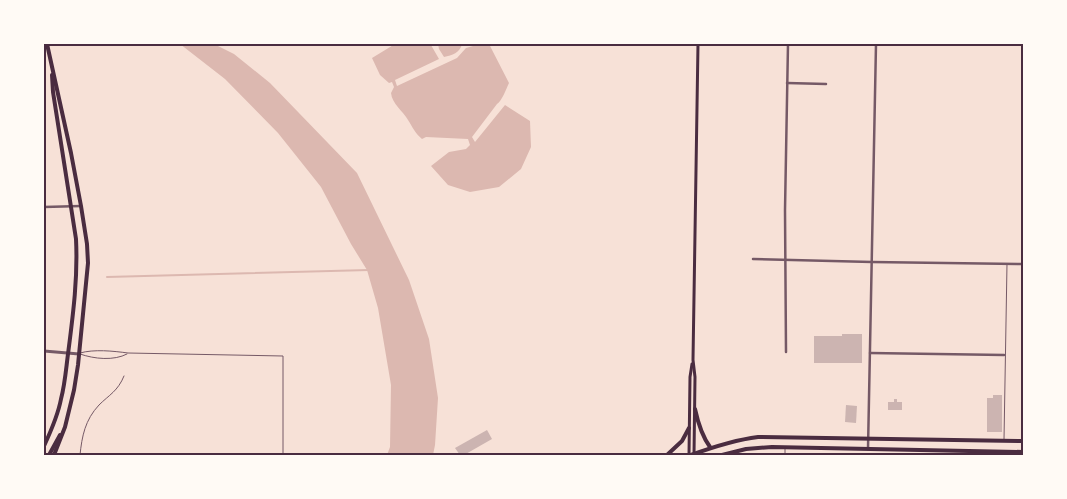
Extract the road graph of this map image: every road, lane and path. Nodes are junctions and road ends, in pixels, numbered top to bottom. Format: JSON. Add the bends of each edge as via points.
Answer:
{"nodes":[{"id":1,"x":47,"y":44,"type":"edge"},
{"id":2,"x":698,"y":44,"type":"edge"},
{"id":3,"x":788,"y":44,"type":"edge"},
{"id":4,"x":876,"y":45,"type":"edge"},
{"id":5,"x":52,"y":67,"type":"junction"},
{"id":6,"x":787,"y":83,"type":"junction"},
{"id":7,"x":826,"y":84,"type":"dead end"},
{"id":8,"x":72,"y":206,"type":"junction"},
{"id":9,"x":81,"y":206,"type":"junction"},
{"id":10,"x":44,"y":207,"type":"edge"},
{"id":11,"x":753,"y":259,"type":"dead end"},
{"id":12,"x":785,"y":260,"type":"junction"},
{"id":13,"x":872,"y":262,"type":"junction"},
{"id":14,"x":1006,"y":264,"type":"junction"},
{"id":15,"x":1023,"y":264,"type":"edge"},
{"id":16,"x":44,"y":351,"type":"edge"},
{"id":17,"x":786,"y":352,"type":"dead end"},
{"id":18,"x":870,"y":352,"type":"junction"},
{"id":19,"x":68,"y":353,"type":"junction"},
{"id":20,"x":128,"y":353,"type":"junction"},
{"id":21,"x":79,"y":354,"type":"junction"},
{"id":22,"x":1004,"y":355,"type":"junction"},
{"id":23,"x":693,"y":360,"type":"junction"},
{"id":24,"x":124,"y":376,"type":"dead end"},
{"id":25,"x":695,"y":409,"type":"junction"},
{"id":26,"x":65,"y":427,"type":"junction"},
{"id":27,"x":690,"y":428,"type":"junction"},
{"id":28,"x":868,"y":438,"type":"junction"},
{"id":29,"x":1004,"y":440,"type":"junction"},
{"id":30,"x":1023,"y":441,"type":"edge"},
{"id":31,"x":44,"y":446,"type":"edge"},
{"id":32,"x":710,"y":448,"type":"junction"},
{"id":33,"x":784,"y":448,"type":"junction"},
{"id":34,"x":868,"y":449,"type":"junction"},
{"id":35,"x":1023,"y":452,"type":"edge"},
{"id":36,"x":49,"y":455,"type":"edge"},
{"id":37,"x":54,"y":455,"type":"edge"},
{"id":38,"x":80,"y":455,"type":"edge"},
{"id":39,"x":282,"y":455,"type":"edge"},
{"id":40,"x":667,"y":455,"type":"edge"},
{"id":41,"x":692,"y":455,"type":"edge"},
{"id":42,"x":722,"y":455,"type":"edge"},
{"id":43,"x":785,"y":455,"type":"edge"}],
"edges":[{"from":1,"to":5,"type":"main road"},
{"from":2,"to":23,"type":"main road"},
{"from":3,"to":6,"type":"street"},
{"from":4,"to":13,"type":"street"},
{"from":5,"to":8,"type":"main road","via":[[53,92]]},
{"from":5,"to":9,"type":"main road"},
{"from":6,"to":7,"type":"street"},
{"from":6,"to":12,"type":"street"},
{"from":8,"to":9,"type":"street"},
{"from":8,"to":10,"type":"street"},
{"from":8,"to":19,"type":"main road","via":[[77,263]]},
{"from":9,"to":21,"type":"main road","via":[[88,263]]},
{"from":11,"to":12,"type":"street"},
{"from":12,"to":13,"type":"street"},
{"from":12,"to":17,"type":"street"},
{"from":13,"to":14,"type":"street"},
{"from":13,"to":18,"type":"street"},
{"from":14,"to":15,"type":"street"},
{"from":14,"to":22,"type":"lane"},
{"from":16,"to":19,"type":"street"},
{"from":18,"to":22,"type":"street"},
{"from":18,"to":28,"type":"street"},
{"from":19,"to":21,"type":"street"},
{"from":19,"to":31,"type":"main road","via":[[61,401]]},
{"from":20,"to":21,"type":"lane","via":[[88,350]]},
{"from":20,"to":21,"type":"lane","via":[[111,358]]},
{"from":20,"to":39,"type":"lane","via":[[284,356]]},
{"from":21,"to":26,"type":"main road"},
{"from":22,"to":29,"type":"lane"},
{"from":23,"to":25,"type":"main road"},
{"from":23,"to":27,"type":"main road"},
{"from":24,"to":38,"type":"lane","via":[[85,426]]},
{"from":25,"to":32,"type":"main road"},
{"from":25,"to":41,"type":"main road"},
{"from":26,"to":36,"type":"main road"},
{"from":26,"to":37,"type":"main road"},
{"from":27,"to":40,"type":"main road"},
{"from":27,"to":41,"type":"main road"},
{"from":28,"to":29,"type":"main road"},
{"from":28,"to":32,"type":"main road","via":[[758,437]]},
{"from":28,"to":34,"type":"street"},
{"from":29,"to":30,"type":"main road"},
{"from":32,"to":41,"type":"main road"},
{"from":33,"to":34,"type":"main road"},
{"from":33,"to":42,"type":"main road","via":[[757,448]]},
{"from":33,"to":43,"type":"lane"},
{"from":34,"to":35,"type":"main road"}]}
